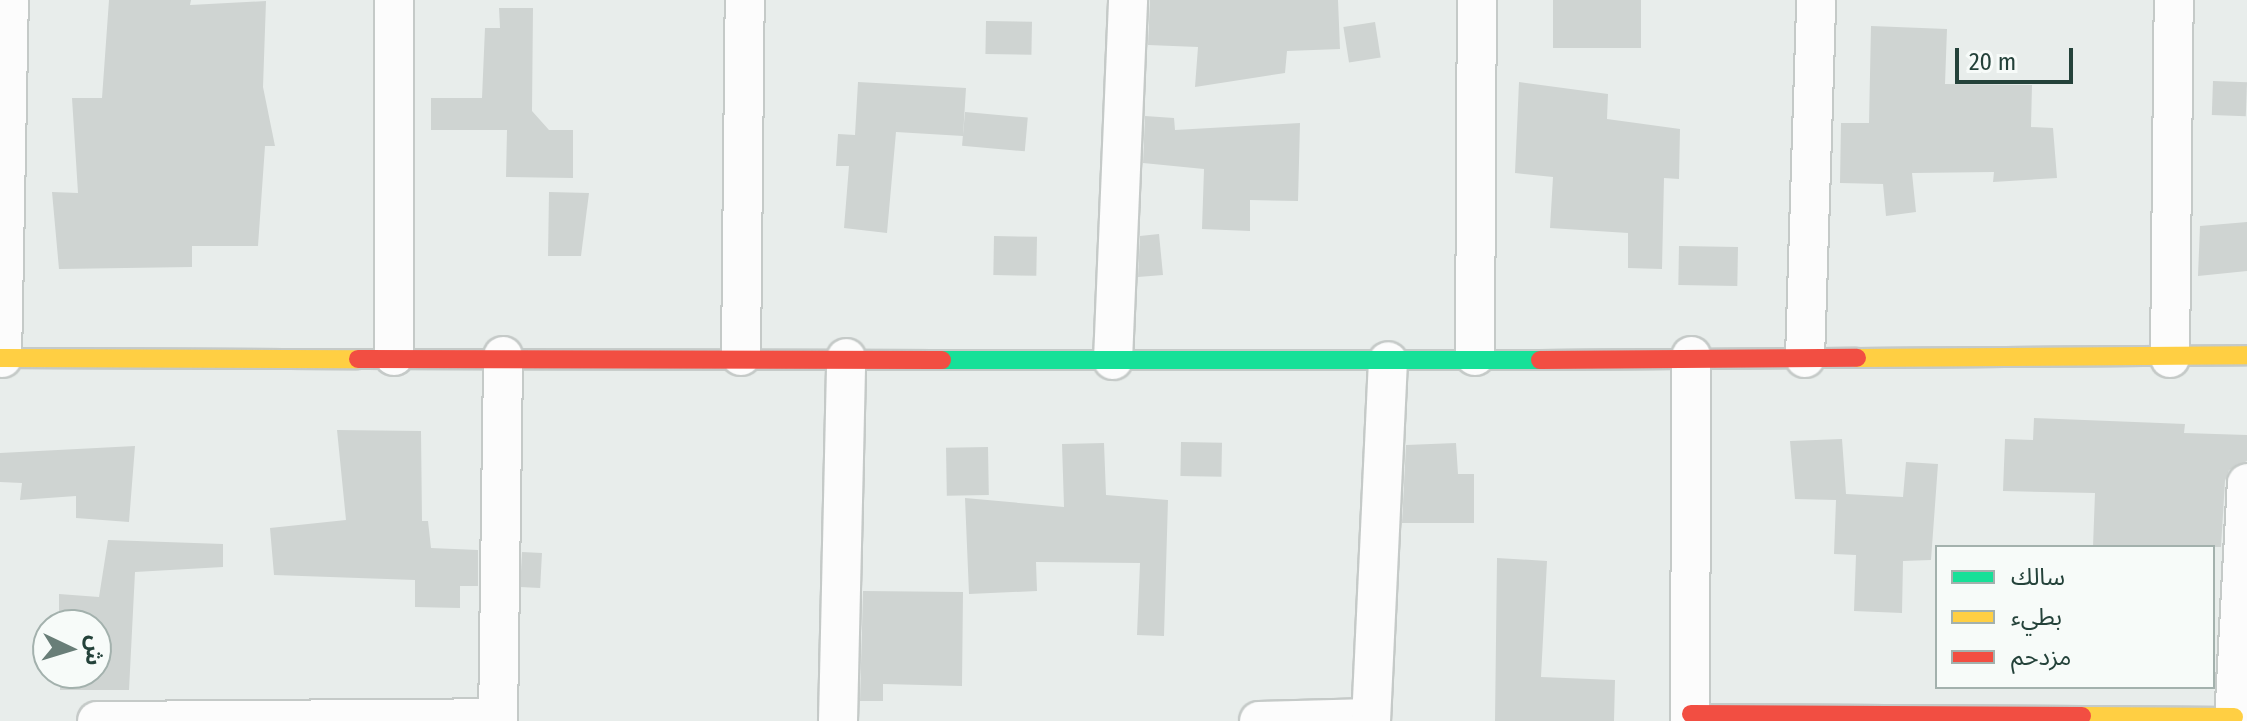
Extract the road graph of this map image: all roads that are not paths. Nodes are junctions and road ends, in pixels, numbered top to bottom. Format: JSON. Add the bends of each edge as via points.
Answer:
{"nodes":[{"id":1,"x":9,"y":0,"type":"edge"},
{"id":2,"x":394,"y":0,"type":"edge"},
{"id":3,"x":745,"y":0,"type":"edge"},
{"id":4,"x":1128,"y":0,"type":"edge"},
{"id":5,"x":1477,"y":0,"type":"edge"},
{"id":6,"x":1816,"y":0,"type":"edge"},
{"id":7,"x":2174,"y":0,"type":"edge"},
{"id":8,"x":2247,"y":355,"type":"edge"},
{"id":9,"x":394,"y":356,"type":"junction"},
{"id":10,"x":503,"y":356,"type":"junction"},
{"id":11,"x":741,"y":356,"type":"junction"},
{"id":12,"x":1475,"y":356,"type":"junction"},
{"id":13,"x":1691,"y":356,"type":"junction"},
{"id":14,"x":1,"y":358,"type":"edge"},
{"id":15,"x":846,"y":358,"type":"junction"},
{"id":16,"x":1805,"y":358,"type":"junction"},
{"id":17,"x":2170,"y":358,"type":"junction"},
{"id":18,"x":1113,"y":360,"type":"junction"},
{"id":19,"x":1388,"y":361,"type":"junction"},
{"id":20,"x":2247,"y":483,"type":"edge"},
{"id":21,"x":1691,"y":717,"type":"edge"},
{"id":22,"x":498,"y":719,"type":"edge"},
{"id":23,"x":2234,"y":719,"type":"edge"},
{"id":24,"x":307,"y":720,"type":"edge"},
{"id":25,"x":1371,"y":720,"type":"edge"},
{"id":26,"x":2004,"y":720,"type":"edge"},
{"id":27,"x":97,"y":721,"type":"edge"},
{"id":28,"x":838,"y":721,"type":"edge"},
{"id":29,"x":1259,"y":721,"type":"edge"}],
"edges":[{"from":1,"to":14,"type":"street"},
{"from":2,"to":9,"type":"street"},
{"from":3,"to":11,"type":"street"},
{"from":4,"to":18,"type":"street"},
{"from":5,"to":12,"type":"street"},
{"from":6,"to":16,"type":"street"},
{"from":7,"to":17,"type":"street"},
{"from":8,"to":17,"type":"main road"},
{"from":9,"to":10,"type":"main road"},
{"from":9,"to":14,"type":"main road","via":[[112,362]]},
{"from":10,"to":11,"type":"main road"},
{"from":10,"to":22,"type":"street"},
{"from":11,"to":15,"type":"main road"},
{"from":12,"to":13,"type":"main road"},
{"from":12,"to":19,"type":"main road"},
{"from":13,"to":16,"type":"main road"},
{"from":13,"to":21,"type":"street"},
{"from":15,"to":18,"type":"main road"},
{"from":15,"to":28,"type":"street"},
{"from":16,"to":17,"type":"main road"},
{"from":18,"to":19,"type":"main road"},
{"from":19,"to":25,"type":"street"},
{"from":20,"to":23,"type":"street"},
{"from":21,"to":26,"type":"main road"},
{"from":22,"to":24,"type":"street"},
{"from":23,"to":26,"type":"main road"},
{"from":24,"to":27,"type":"street"},
{"from":25,"to":29,"type":"street"}]}
